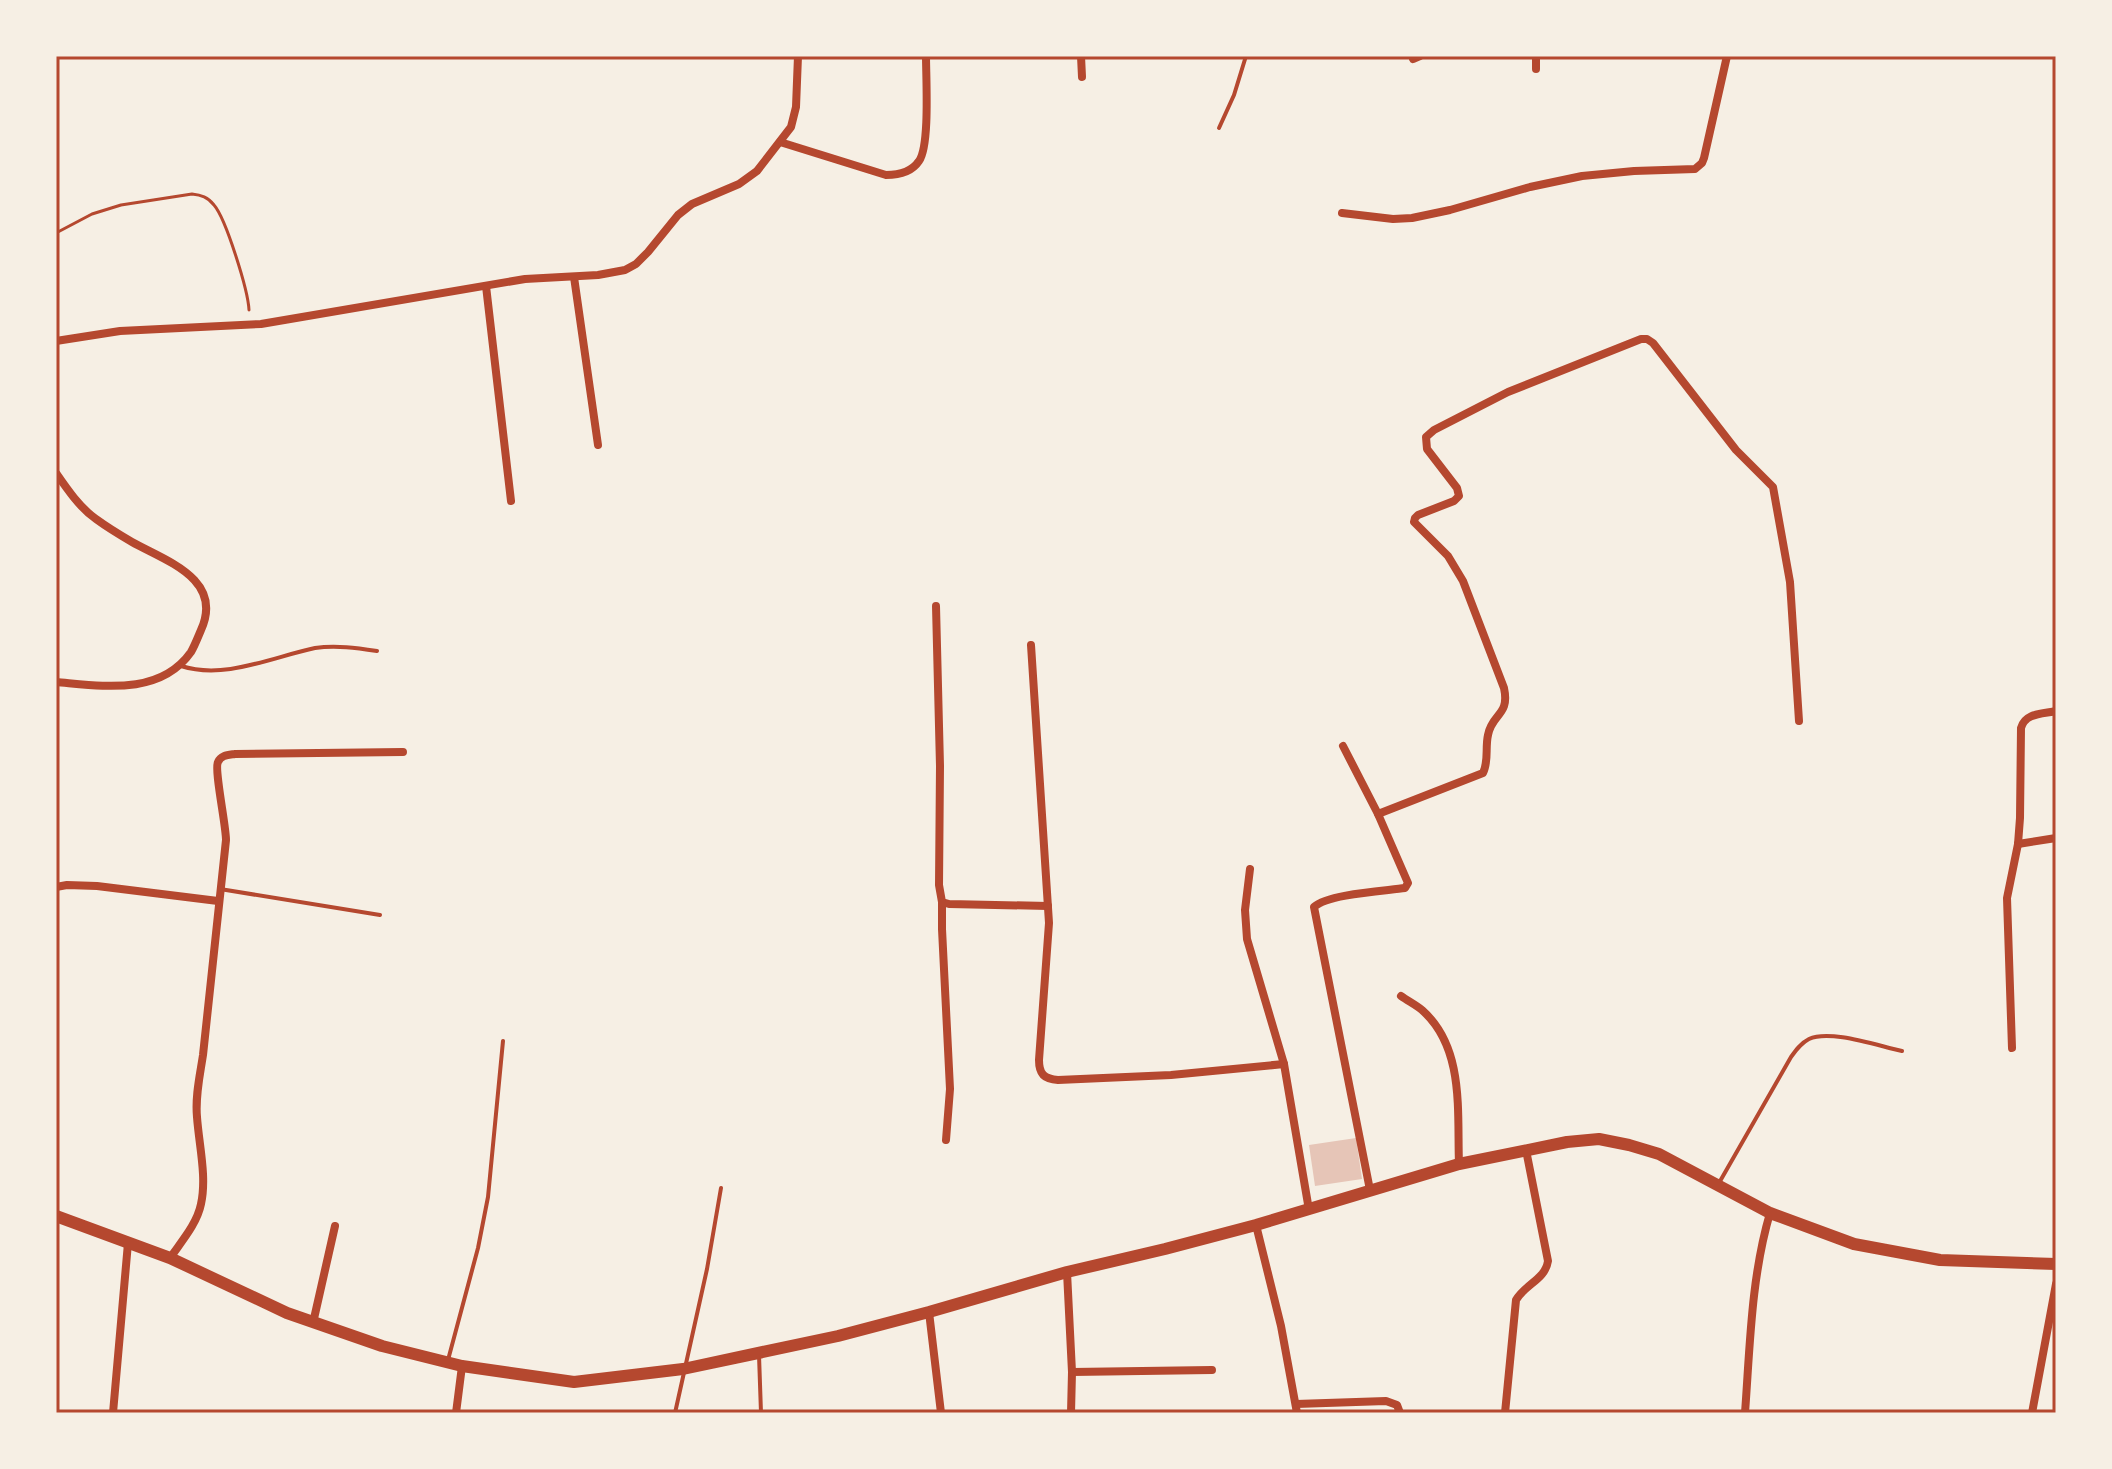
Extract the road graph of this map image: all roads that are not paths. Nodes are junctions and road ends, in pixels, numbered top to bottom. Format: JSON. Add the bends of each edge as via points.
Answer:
{"nodes":[{"id":1,"x":798,"y":56,"type":"edge"},
{"id":2,"x":926,"y":56,"type":"edge"},
{"id":3,"x":1081,"y":56,"type":"edge"},
{"id":4,"x":1246,"y":56,"type":"edge"},
{"id":5,"x":1536,"y":56,"type":"edge"},
{"id":6,"x":1727,"y":56,"type":"edge"},
{"id":7,"x":1536,"y":69,"type":"dead end"},
{"id":8,"x":1082,"y":77,"type":"dead end"},
{"id":9,"x":1219,"y":128,"type":"dead end"},
{"id":10,"x":777,"y":145,"type":"junction"},
{"id":11,"x":1342,"y":213,"type":"dead end"},
{"id":12,"x":574,"y":277,"type":"junction"},
{"id":13,"x":486,"y":286,"type":"junction"},
{"id":14,"x":56,"y":341,"type":"edge"},
{"id":15,"x":598,"y":445,"type":"dead end"},
{"id":16,"x":56,"y":473,"type":"edge"},
{"id":17,"x":511,"y":501,"type":"dead end"},
{"id":18,"x":936,"y":606,"type":"dead end"},
{"id":19,"x":1031,"y":645,"type":"dead end"},
{"id":20,"x":377,"y":651,"type":"dead end"},
{"id":21,"x":179,"y":666,"type":"junction"},
{"id":22,"x":56,"y":682,"type":"edge"},
{"id":23,"x":2056,"y":711,"type":"edge"},
{"id":24,"x":1799,"y":721,"type":"dead end"},
{"id":25,"x":1343,"y":746,"type":"dead end"},
{"id":26,"x":403,"y":752,"type":"dead end"},
{"id":27,"x":1378,"y":814,"type":"junction"},
{"id":28,"x":2056,"y":838,"type":"edge"},
{"id":29,"x":2018,"y":844,"type":"junction"},
{"id":30,"x":1250,"y":869,"type":"dead end"},
{"id":31,"x":56,"y":887,"type":"edge"},
{"id":32,"x":220,"y":889,"type":"junction"},
{"id":33,"x":218,"y":901,"type":"junction"},
{"id":34,"x":942,"y":902,"type":"junction"},
{"id":35,"x":1048,"y":906,"type":"junction"},
{"id":36,"x":380,"y":915,"type":"dead end"},
{"id":37,"x":1401,"y":996,"type":"dead end"},
{"id":38,"x":503,"y":1041,"type":"dead end"},
{"id":39,"x":2012,"y":1048,"type":"dead end"},
{"id":40,"x":1902,"y":1051,"type":"dead end"},
{"id":41,"x":1284,"y":1064,"type":"junction"},
{"id":42,"x":946,"y":1140,"type":"dead end"},
{"id":43,"x":1526,"y":1150,"type":"junction"},
{"id":44,"x":1459,"y":1164,"type":"junction"},
{"id":45,"x":1718,"y":1185,"type":"junction"},
{"id":46,"x":721,"y":1188,"type":"dead end"},
{"id":47,"x":1370,"y":1190,"type":"junction"},
{"id":48,"x":1309,"y":1210,"type":"junction"},
{"id":49,"x":1770,"y":1213,"type":"junction"},
{"id":50,"x":56,"y":1216,"type":"edge"},
{"id":51,"x":1256,"y":1225,"type":"junction"},
{"id":52,"x":335,"y":1226,"type":"dead end"},
{"id":53,"x":128,"y":1243,"type":"junction"},
{"id":54,"x":170,"y":1258,"type":"junction"},
{"id":55,"x":2056,"y":1264,"type":"edge"},
{"id":56,"x":1067,"y":1272,"type":"junction"},
{"id":57,"x":2056,"y":1284,"type":"edge"},
{"id":58,"x":929,"y":1312,"type":"junction"},
{"id":59,"x":313,"y":1323,"type":"junction"},
{"id":60,"x":759,"y":1354,"type":"junction"},
{"id":61,"x":448,"y":1363,"type":"junction"},
{"id":62,"x":462,"y":1366,"type":"junction"},
{"id":63,"x":683,"y":1369,"type":"junction"},
{"id":64,"x":1212,"y":1370,"type":"dead end"},
{"id":65,"x":1072,"y":1372,"type":"junction"},
{"id":66,"x":1297,"y":1408,"type":"edge"},
{"id":67,"x":113,"y":1413,"type":"edge"},
{"id":68,"x":456,"y":1413,"type":"edge"},
{"id":69,"x":675,"y":1413,"type":"edge"},
{"id":70,"x":761,"y":1413,"type":"edge"},
{"id":71,"x":941,"y":1413,"type":"edge"},
{"id":72,"x":1071,"y":1413,"type":"edge"},
{"id":73,"x":1400,"y":1413,"type":"edge"},
{"id":74,"x":1505,"y":1413,"type":"edge"},
{"id":75,"x":1745,"y":1413,"type":"edge"},
{"id":76,"x":2032,"y":1413,"type":"edge"}],
"edges":[{"from":1,"to":10,"type":"street","via":[[796,107],[791,127]]},
{"from":2,"to":10,"type":"street","via":[[923,148],[911,169],[886,175]]},
{"from":3,"to":8,"type":"street"},
{"from":4,"to":9,"type":"lane"},
{"from":5,"to":7,"type":"street"},
{"from":6,"to":11,"type":"street","via":[[1704,158],[1695,169],[1568,179],[1412,218]]},
{"from":10,"to":12,"type":"street","via":[[739,184],[678,215],[636,264],[613,273]]},
{"from":12,"to":13,"type":"street"},
{"from":12,"to":15,"type":"street"},
{"from":13,"to":14,"type":"street","via":[[250,324],[120,331]]},
{"from":13,"to":17,"type":"street"},
{"from":16,"to":21,"type":"street","via":[[92,517],[175,564],[197,583],[206,601],[206,618]]},
{"from":18,"to":34,"type":"street"},
{"from":19,"to":35,"type":"street"},
{"from":20,"to":21,"type":"lane","via":[[331,646],[218,671]]},
{"from":21,"to":22,"type":"street","via":[[141,685]]},
{"from":23,"to":29,"type":"street","via":[[2023,722]]},
{"from":24,"to":27,"type":"street","via":[[1790,582],[1773,487],[1644,338],[1508,392],[1426,437],[1427,449],[1459,496],[1418,515],[1414,522],[1448,556],[1463,581],[1506,700],[1488,733],[1483,773]]},
{"from":25,"to":27,"type":"street"},
{"from":26,"to":32,"type":"street","via":[[222,757],[216,765],[226,840]]},
{"from":27,"to":47,"type":"street","via":[[1407,887],[1314,907]]},
{"from":28,"to":29,"type":"street"},
{"from":29,"to":39,"type":"street","via":[[2007,898]]},
{"from":30,"to":41,"type":"street","via":[[1247,939]]},
{"from":31,"to":33,"type":"street","via":[[97,886]]},
{"from":32,"to":33,"type":"street"},
{"from":32,"to":36,"type":"lane"},
{"from":33,"to":54,"type":"street","via":[[196,1113],[201,1206]]},
{"from":34,"to":35,"type":"street"},
{"from":34,"to":42,"type":"street","via":[[950,1089]]},
{"from":35,"to":41,"type":"street","via":[[1039,1060],[1045,1077],[1171,1075]]},
{"from":37,"to":44,"type":"street","via":[[1435,1024],[1451,1055]]},
{"from":38,"to":61,"type":"lane","via":[[488,1197]]},
{"from":40,"to":45,"type":"lane","via":[[1835,1036],[1803,1043]]},
{"from":41,"to":48,"type":"street"},
{"from":43,"to":44,"type":"main road"},
{"from":43,"to":45,"type":"main road","via":[[1599,1139],[1659,1154]]},
{"from":43,"to":74,"type":"street","via":[[1548,1261],[1541,1277],[1516,1300]]},
{"from":44,"to":47,"type":"main road"},
{"from":45,"to":49,"type":"main road"},
{"from":46,"to":63,"type":"lane"},
{"from":47,"to":48,"type":"main road"},
{"from":48,"to":51,"type":"main road"},
{"from":49,"to":55,"type":"main road","via":[[1854,1244],[1893,1252],[1940,1260]]},
{"from":49,"to":75,"type":"street","via":[[1753,1304]]},
{"from":50,"to":53,"type":"main road"},
{"from":51,"to":56,"type":"main road"},
{"from":51,"to":66,"type":"street"},
{"from":52,"to":59,"type":"street"},
{"from":53,"to":54,"type":"main road"},
{"from":53,"to":67,"type":"street"},
{"from":54,"to":59,"type":"main road"},
{"from":56,"to":58,"type":"main road"},
{"from":56,"to":65,"type":"street"},
{"from":57,"to":76,"type":"street"},
{"from":58,"to":60,"type":"main road"},
{"from":58,"to":71,"type":"street"},
{"from":59,"to":61,"type":"main road"},
{"from":60,"to":63,"type":"main road"},
{"from":60,"to":70,"type":"lane"},
{"from":61,"to":62,"type":"main road"},
{"from":62,"to":63,"type":"main road","via":[[574,1382]]},
{"from":62,"to":68,"type":"street"},
{"from":63,"to":69,"type":"lane"},
{"from":64,"to":65,"type":"street"},
{"from":65,"to":72,"type":"street"},
{"from":66,"to":73,"type":"street","via":[[1386,1401],[1397,1405]]}]}
